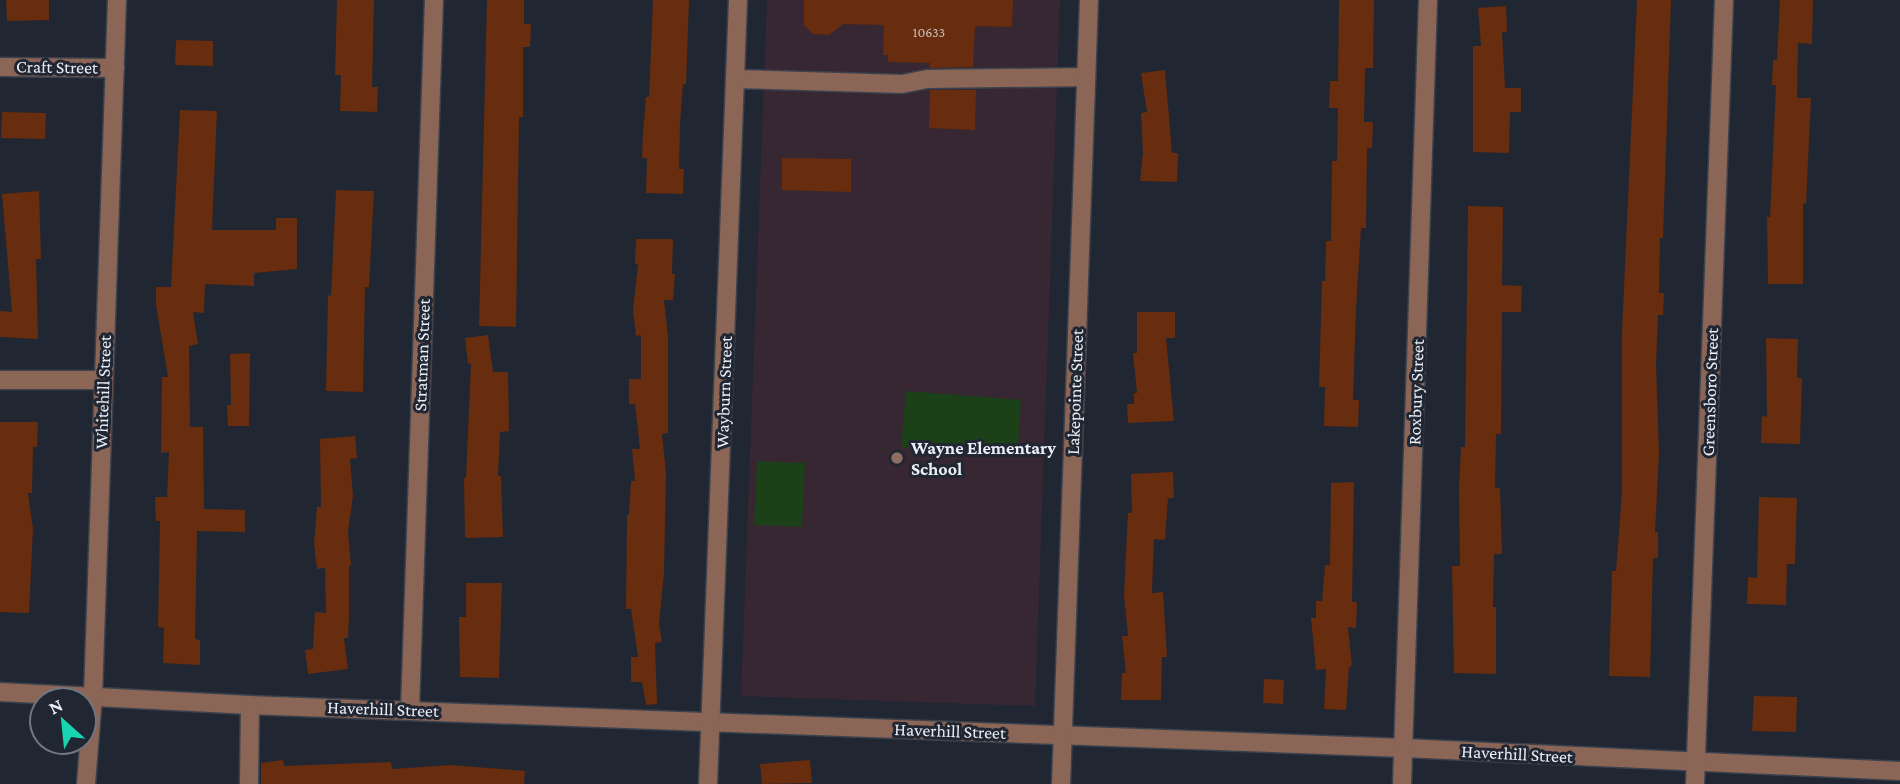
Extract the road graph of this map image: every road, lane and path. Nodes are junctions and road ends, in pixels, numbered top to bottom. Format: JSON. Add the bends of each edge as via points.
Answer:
{"nodes":[{"id":1,"x":117,"y":0,"type":"edge"},
{"id":2,"x":434,"y":0,"type":"edge"},
{"id":3,"x":738,"y":0,"type":"edge"},
{"id":4,"x":1089,"y":0,"type":"edge"},
{"id":5,"x":1428,"y":0,"type":"edge"},
{"id":6,"x":1724,"y":0,"type":"edge"},
{"id":7,"x":0,"y":67,"type":"edge"},
{"id":8,"x":115,"y":68,"type":"junction"},
{"id":9,"x":1086,"y":77,"type":"junction"},
{"id":10,"x":735,"y":79,"type":"junction"},
{"id":11,"x":0,"y":380,"type":"edge"},
{"id":12,"x":103,"y":380,"type":"junction"},
{"id":13,"x":93,"y":686,"type":"edge"},
{"id":14,"x":0,"y":692,"type":"edge"},
{"id":15,"x":28,"y":693,"type":"edge"},
{"id":16,"x":98,"y":696,"type":"edge"},
{"id":17,"x":250,"y":705,"type":"junction"},
{"id":18,"x":410,"y":710,"type":"junction"},
{"id":19,"x":712,"y":722,"type":"junction"},
{"id":20,"x":1063,"y":735,"type":"junction"},
{"id":21,"x":1404,"y":748,"type":"junction"},
{"id":22,"x":88,"y":756,"type":"edge"},
{"id":23,"x":1696,"y":764,"type":"junction"},
{"id":24,"x":1900,"y":771,"type":"edge"},
{"id":25,"x":86,"y":784,"type":"edge"},
{"id":26,"x":249,"y":784,"type":"edge"},
{"id":27,"x":708,"y":784,"type":"edge"},
{"id":28,"x":1060,"y":784,"type":"edge"},
{"id":29,"x":1402,"y":784,"type":"edge"},
{"id":30,"x":1695,"y":784,"type":"edge"}],
"edges":[{"from":1,"to":8,"type":"street","name":"Whitehill Street"},
{"from":2,"to":18,"type":"street","name":"Stratman Street"},
{"from":3,"to":10,"type":"street","name":"Wayburn Street"},
{"from":4,"to":9,"type":"street","name":"Lakepointe Street"},
{"from":5,"to":21,"type":"street","name":"Roxbury Street"},
{"from":6,"to":23,"type":"street","name":"Greensboro Street"},
{"from":7,"to":8,"type":"street","name":"Craft Street"},
{"from":8,"to":12,"type":"street","name":"Whitehill Street"},
{"from":9,"to":10,"type":"street","via":[[927,79],[902,84]]},
{"from":9,"to":20,"type":"street","name":"Lakepointe Street"},
{"from":10,"to":19,"type":"street","name":"Wayburn Street"},
{"from":11,"to":12,"type":"street"},
{"from":12,"to":13,"type":"street","name":"Whitehill Street"},
{"from":14,"to":15,"type":"street","name":"Haverhill Street"},
{"from":16,"to":17,"type":"street","name":"Haverhill Street"},
{"from":17,"to":18,"type":"street","name":"Haverhill Street"},
{"from":17,"to":26,"type":"street"},
{"from":18,"to":19,"type":"street","name":"Haverhill Street"},
{"from":19,"to":20,"type":"street","name":"Haverhill Street"},
{"from":19,"to":27,"type":"street","name":"Wayburn Street"},
{"from":20,"to":21,"type":"street","name":"Haverhill Street"},
{"from":20,"to":28,"type":"street","name":"Lakepointe Street"},
{"from":21,"to":23,"type":"street","name":"Haverhill Street"},
{"from":21,"to":29,"type":"street","name":"Roxbury Street"},
{"from":22,"to":25,"type":"street","name":"Whitehill Street"},
{"from":23,"to":24,"type":"street","name":"Haverhill Street"},
{"from":23,"to":30,"type":"street","name":"Greensboro Street"}]}
